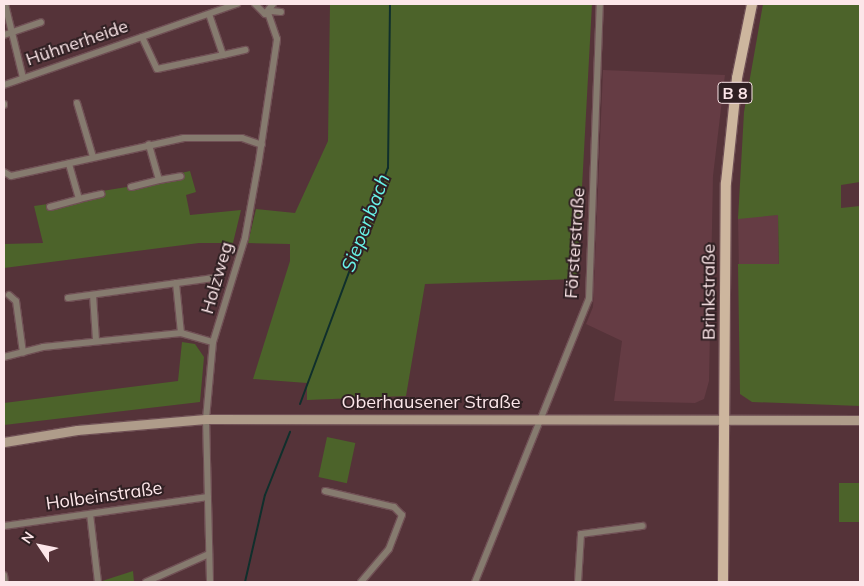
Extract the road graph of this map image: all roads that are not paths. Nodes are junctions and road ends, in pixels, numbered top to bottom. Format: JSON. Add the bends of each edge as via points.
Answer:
{"nodes":[{"id":1,"x":237,"y":4,"type":"edge"},
{"id":2,"x":255,"y":4,"type":"edge"},
{"id":3,"x":273,"y":4,"type":"edge"},
{"id":4,"x":600,"y":4,"type":"edge"},
{"id":5,"x":752,"y":4,"type":"edge"},
{"id":6,"x":5,"y":9,"type":"edge"},
{"id":7,"x":269,"y":12,"type":"junction"},
{"id":8,"x":281,"y":12,"type":"dead end"},
{"id":9,"x":209,"y":14,"type":"junction"},
{"id":10,"x":41,"y":22,"type":"dead end"},
{"id":11,"x":7,"y":33,"type":"edge"},
{"id":12,"x":142,"y":37,"type":"junction"},
{"id":13,"x":245,"y":50,"type":"dead end"},
{"id":14,"x":223,"y":55,"type":"junction"},
{"id":15,"x":23,"y":78,"type":"junction"},
{"id":16,"x":4,"y":85,"type":"edge"},
{"id":17,"x":77,"y":102,"type":"dead end"},
{"id":18,"x":149,"y":144,"type":"junction"},
{"id":19,"x":262,"y":146,"type":"junction"},
{"id":20,"x":93,"y":157,"type":"junction"},
{"id":21,"x":69,"y":163,"type":"junction"},
{"id":22,"x":4,"y":172,"type":"edge"},
{"id":23,"x":181,"y":176,"type":"dead end"},
{"id":24,"x":159,"y":180,"type":"junction"},
{"id":25,"x":131,"y":187,"type":"dead end"},
{"id":26,"x":101,"y":194,"type":"dead end"},
{"id":27,"x":79,"y":199,"type":"junction"},
{"id":28,"x":50,"y":207,"type":"dead end"},
{"id":29,"x":214,"y":278,"type":"dead end"},
{"id":30,"x":176,"y":283,"type":"junction"},
{"id":31,"x":9,"y":295,"type":"dead end"},
{"id":32,"x":93,"y":295,"type":"junction"},
{"id":33,"x":68,"y":298,"type":"dead end"},
{"id":34,"x":181,"y":333,"type":"junction"},
{"id":35,"x":96,"y":340,"type":"junction"},
{"id":36,"x":212,"y":342,"type":"junction"},
{"id":37,"x":23,"y":353,"type":"junction"},
{"id":38,"x":4,"y":357,"type":"edge"},
{"id":39,"x":541,"y":418,"type":"junction"},
{"id":40,"x":724,"y":418,"type":"junction"},
{"id":41,"x":206,"y":419,"type":"junction"},
{"id":42,"x":860,"y":420,"type":"edge"},
{"id":43,"x":4,"y":442,"type":"edge"},
{"id":44,"x":325,"y":491,"type":"dead end"},
{"id":45,"x":208,"y":497,"type":"junction"},
{"id":46,"x":90,"y":514,"type":"junction"},
{"id":47,"x":4,"y":526,"type":"edge"},
{"id":48,"x":642,"y":526,"type":"dead end"},
{"id":49,"x":209,"y":554,"type":"junction"},
{"id":50,"x":4,"y":575,"type":"edge"},
{"id":51,"x":5,"y":582,"type":"edge"},
{"id":52,"x":98,"y":582,"type":"edge"},
{"id":53,"x":146,"y":582,"type":"edge"},
{"id":54,"x":210,"y":582,"type":"edge"},
{"id":55,"x":361,"y":582,"type":"edge"},
{"id":56,"x":475,"y":582,"type":"edge"},
{"id":57,"x":578,"y":582,"type":"edge"},
{"id":58,"x":723,"y":582,"type":"edge"}],
"edges":[{"from":1,"to":9,"type":"street","name":"Hühnerheide"},
{"from":2,"to":7,"type":"street","via":[[258,12]]},
{"from":3,"to":7,"type":"street"},
{"from":4,"to":39,"type":"street","name":"Försterstraße","via":[[589,299]]},
{"from":5,"to":40,"type":"main road","name":"Brinkstraße","number":"B 8","via":[[737,78],[726,183]]},
{"from":6,"to":11,"type":"street","name":"Hühnerheide"},
{"from":7,"to":8,"type":"street"},
{"from":7,"to":19,"type":"street","name":"Holzweg","via":[[277,25],[277,39]]},
{"from":9,"to":12,"type":"street","name":"Hühnerheide"},
{"from":9,"to":14,"type":"street"},
{"from":10,"to":11,"type":"street","name":"Hühnerheide"},
{"from":11,"to":15,"type":"street","name":"Hühnerheide"},
{"from":12,"to":14,"type":"street","name":"Hühnerheide","via":[[157,69]]},
{"from":12,"to":15,"type":"street","name":"Hühnerheide"},
{"from":13,"to":14,"type":"street","name":"Hühnerheide"},
{"from":15,"to":16,"type":"street","name":"Hühnerheide"},
{"from":17,"to":20,"type":"street"},
{"from":18,"to":19,"type":"street","via":[[242,138]]},
{"from":18,"to":20,"type":"street"},
{"from":18,"to":24,"type":"street"},
{"from":19,"to":36,"type":"street","name":"Holzweg","via":[[245,238]]},
{"from":20,"to":21,"type":"street"},
{"from":21,"to":22,"type":"street","via":[[11,176]]},
{"from":21,"to":27,"type":"street"},
{"from":23,"to":24,"type":"street"},
{"from":24,"to":25,"type":"street"},
{"from":26,"to":27,"type":"street"},
{"from":27,"to":28,"type":"street"},
{"from":29,"to":30,"type":"street"},
{"from":30,"to":32,"type":"street"},
{"from":30,"to":34,"type":"street"},
{"from":31,"to":37,"type":"street","via":[[16,301]]},
{"from":32,"to":33,"type":"street"},
{"from":32,"to":35,"type":"street"},
{"from":34,"to":35,"type":"street"},
{"from":34,"to":36,"type":"street"},
{"from":35,"to":37,"type":"street"},
{"from":36,"to":41,"type":"street","name":"Holzweg"},
{"from":37,"to":38,"type":"street"},
{"from":39,"to":40,"type":"main road","name":"Oberhausener Straße"},
{"from":39,"to":41,"type":"main road","name":"Oberhausener Straße"},
{"from":39,"to":56,"type":"street","name":"Försterstraße"},
{"from":40,"to":42,"type":"main road","name":"Oberhausener Straße"},
{"from":40,"to":58,"type":"main road","name":"Brinkstraße","number":"B 8"},
{"from":41,"to":43,"type":"main road","name":"Oberhausener Straße","via":[[77,430]]},
{"from":41,"to":45,"type":"street","name":"Holzweg"},
{"from":44,"to":55,"type":"street","via":[[394,507],[402,515],[389,548]]},
{"from":45,"to":46,"type":"street","name":"Holbeinstraße"},
{"from":45,"to":49,"type":"street","name":"Holzweg"},
{"from":46,"to":47,"type":"street","name":"Holbeinstraße"},
{"from":46,"to":52,"type":"street"},
{"from":48,"to":57,"type":"street","via":[[581,534]]},
{"from":49,"to":53,"type":"street"},
{"from":49,"to":54,"type":"street","name":"Holzweg"},
{"from":50,"to":51,"type":"street"}]}
